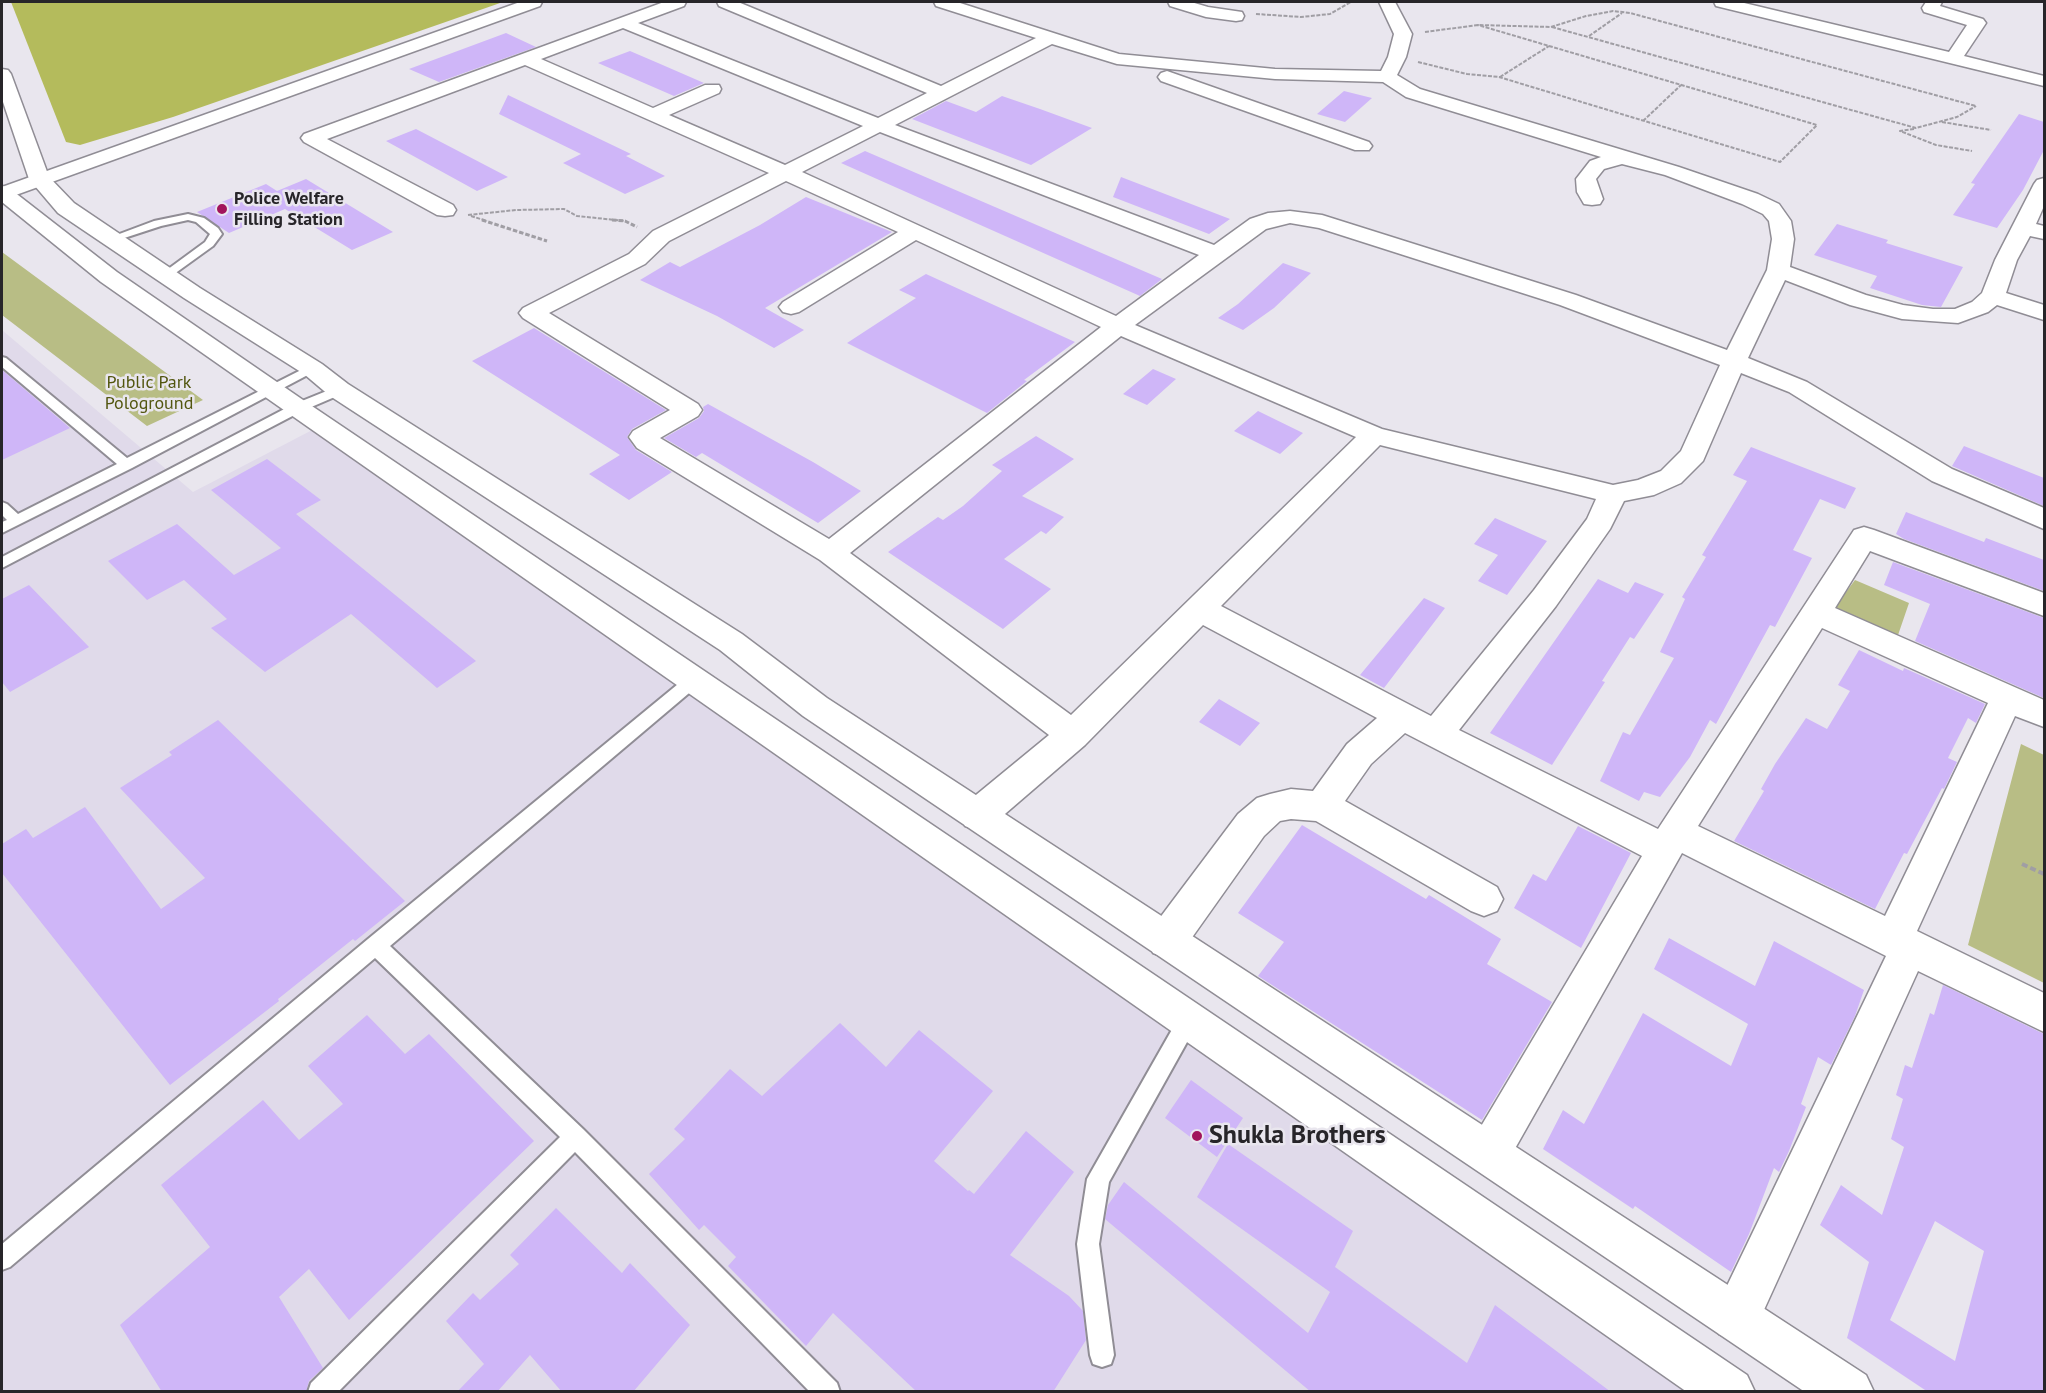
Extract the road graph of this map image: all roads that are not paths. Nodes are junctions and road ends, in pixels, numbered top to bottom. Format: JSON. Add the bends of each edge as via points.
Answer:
{"nodes":[{"id":1,"x":534,"y":2,"type":"edge"},
{"id":2,"x":678,"y":2,"type":"edge"},
{"id":3,"x":725,"y":2,"type":"edge"},
{"id":4,"x":942,"y":2,"type":"edge"},
{"id":5,"x":1176,"y":2,"type":"edge"},
{"id":6,"x":1387,"y":2,"type":"edge"},
{"id":7,"x":1722,"y":2,"type":"edge"},
{"id":8,"x":1934,"y":2,"type":"edge"},
{"id":9,"x":1236,"y":16,"type":"road end"},
{"id":10,"x":622,"y":22,"type":"junction"},
{"id":11,"x":1052,"y":37,"type":"junction"},
{"id":12,"x":1954,"y":58,"type":"junction"},
{"id":13,"x":526,"y":59,"type":"junction"},
{"id":14,"x":1117,"y":59,"type":"junction"},
{"id":15,"x":2,"y":74,"type":"edge"},
{"id":16,"x":1387,"y":76,"type":"junction"},
{"id":17,"x":2044,"y":81,"type":"edge"},
{"id":18,"x":712,"y":89,"type":"dead end"},
{"id":19,"x":942,"y":93,"type":"junction"},
{"id":20,"x":653,"y":115,"type":"junction"},
{"id":21,"x":878,"y":125,"type":"junction"},
{"id":22,"x":1362,"y":146,"type":"dead end"},
{"id":23,"x":1622,"y":158,"type":"junction"},
{"id":24,"x":783,"y":173,"type":"junction"},
{"id":25,"x":39,"y":179,"type":"junction"},
{"id":26,"x":2044,"y":184,"type":"edge"},
{"id":27,"x":2,"y":193,"type":"edge"},
{"id":28,"x":1592,"y":199,"type":"dead end"},
{"id":29,"x":445,"y":210,"type":"dead end"},
{"id":30,"x":2034,"y":230,"type":"edge"},
{"id":31,"x":913,"y":232,"type":"junction"},
{"id":32,"x":112,"y":238,"type":"junction"},
{"id":33,"x":1216,"y":254,"type":"junction"},
{"id":34,"x":1778,"y":270,"type":"junction"},
{"id":35,"x":166,"y":275,"type":"junction"},
{"id":36,"x":1992,"y":296,"type":"junction"},
{"id":37,"x":791,"y":307,"type":"dead end"},
{"id":38,"x":2044,"y":313,"type":"edge"},
{"id":39,"x":1118,"y":326,"type":"junction"},
{"id":40,"x":2,"y":361,"type":"edge"},
{"id":41,"x":1733,"y":362,"type":"junction"},
{"id":42,"x":326,"y":379,"type":"junction"},
{"id":43,"x":284,"y":398,"type":"junction"},
{"id":44,"x":1374,"y":435,"type":"junction"},
{"id":45,"x":127,"y":465,"type":"junction"},
{"id":46,"x":1613,"y":494,"type":"junction"},
{"id":47,"x":2,"y":507,"type":"edge"},
{"id":48,"x":2044,"y":519,"type":"edge"},
{"id":49,"x":16,"y":520,"type":"junction"},
{"id":50,"x":2,"y":528,"type":"edge"},
{"id":51,"x":830,"y":553,"type":"junction"},
{"id":52,"x":2,"y":563,"type":"edge"},
{"id":53,"x":2044,"y":605,"type":"edge"},
{"id":54,"x":1200,"y":609,"type":"junction"},
{"id":55,"x":1818,"y":613,"type":"junction"},
{"id":56,"x":695,"y":679,"type":"junction"},
{"id":57,"x":2007,"y":698,"type":"junction"},
{"id":58,"x":2044,"y":714,"type":"edge"},
{"id":59,"x":1402,"y":716,"type":"junction"},
{"id":60,"x":1436,"y":734,"type":"junction"},
{"id":61,"x":1073,"y":735,"type":"junction"},
{"id":62,"x":1322,"y":806,"type":"junction"},
{"id":63,"x":978,"y":815,"type":"junction"},
{"id":64,"x":1670,"y":841,"type":"junction"},
{"id":65,"x":1484,"y":899,"type":"dead end"},
{"id":66,"x":1167,"y":940,"type":"junction"},
{"id":67,"x":375,"y":945,"type":"junction"},
{"id":68,"x":1901,"y":945,"type":"junction"},
{"id":69,"x":2044,"y":1014,"type":"edge"},
{"id":70,"x":1190,"y":1019,"type":"junction"},
{"id":71,"x":575,"y":1137,"type":"junction"},
{"id":72,"x":1489,"y":1153,"type":"junction"},
{"id":73,"x":2,"y":1259,"type":"edge"},
{"id":74,"x":1736,"y":1317,"type":"junction"},
{"id":75,"x":1102,"y":1355,"type":"dead end"},
{"id":76,"x":1690,"y":1379,"type":"edge"},
{"id":77,"x":320,"y":1392,"type":"edge"},
{"id":78,"x":828,"y":1392,"type":"edge"},
{"id":79,"x":1730,"y":1392,"type":"edge"},
{"id":80,"x":1849,"y":1392,"type":"edge"}],
"edges":[{"from":1,"to":25,"type":"street"},
{"from":2,"to":10,"type":"street"},
{"from":3,"to":19,"type":"street"},
{"from":4,"to":11,"type":"street"},
{"from":5,"to":9,"type":"street"},
{"from":6,"to":16,"type":"street","via":[[1403,34]]},
{"from":7,"to":12,"type":"street"},
{"from":8,"to":12,"type":"street","via":[[1930,8],[1977,23]]},
{"from":10,"to":13,"type":"street"},
{"from":10,"to":21,"type":"street"},
{"from":11,"to":14,"type":"street"},
{"from":11,"to":19,"type":"street"},
{"from":12,"to":17,"type":"street"},
{"from":13,"to":20,"type":"street"},
{"from":13,"to":29,"type":"street","via":[[311,138]]},
{"from":14,"to":16,"type":"street","via":[[1275,75]]},
{"from":14,"to":22,"type":"street"},
{"from":15,"to":25,"type":"street"},
{"from":16,"to":23,"type":"street","via":[[1413,93]]},
{"from":18,"to":20,"type":"street"},
{"from":19,"to":21,"type":"street"},
{"from":20,"to":24,"type":"street"},
{"from":21,"to":24,"type":"street"},
{"from":21,"to":33,"type":"street"},
{"from":23,"to":28,"type":"street","via":[[1597,165],[1586,179]]},
{"from":23,"to":34,"type":"street","via":[[1672,171],[1771,209],[1780,221],[1784,239]]},
{"from":24,"to":31,"type":"street"},
{"from":24,"to":51,"type":"street","via":[[662,236],[637,259],[531,313],[689,410],[642,437],[647,442]]},
{"from":25,"to":27,"type":"street"},
{"from":25,"to":32,"type":"street","via":[[66,208]]},
{"from":26,"to":30,"type":"street"},
{"from":27,"to":43,"type":"street","via":[[110,277]]},
{"from":30,"to":36,"type":"street","via":[[2006,260]]},
{"from":31,"to":37,"type":"street"},
{"from":31,"to":39,"type":"street"},
{"from":32,"to":35,"type":"street"},
{"from":32,"to":35,"type":"lane","via":[[188,217],[214,230],[216,234],[209,244]]},
{"from":33,"to":39,"type":"street"},
{"from":33,"to":41,"type":"street","via":[[1258,224],[1276,218],[1322,222],[1568,300]]},
{"from":34,"to":36,"type":"street","via":[[1858,300],[1934,316],[1958,316],[1980,307]]},
{"from":34,"to":41,"type":"street"},
{"from":35,"to":42,"type":"street"},
{"from":36,"to":38,"type":"street"},
{"from":39,"to":44,"type":"street"},
{"from":39,"to":51,"type":"street"},
{"from":40,"to":45,"type":"lane"},
{"from":41,"to":46,"type":"street","via":[[1694,454],[1671,477]]},
{"from":41,"to":48,"type":"street","via":[[1798,387],[1942,475]]},
{"from":42,"to":43,"type":"lane"},
{"from":42,"to":43,"type":"lane"},
{"from":42,"to":63,"type":"street","via":[[731,642],[816,707]]},
{"from":43,"to":45,"type":"lane"},
{"from":43,"to":52,"type":"lane"},
{"from":43,"to":56,"type":"street"},
{"from":44,"to":46,"type":"street"},
{"from":44,"to":54,"type":"street"},
{"from":45,"to":49,"type":"lane"},
{"from":46,"to":60,"type":"street","via":[[1600,522],[1545,598]]},
{"from":47,"to":49,"type":"lane"},
{"from":49,"to":50,"type":"lane"},
{"from":51,"to":61,"type":"street"},
{"from":53,"to":55,"type":"street","via":[[1864,537]]},
{"from":54,"to":59,"type":"street"},
{"from":54,"to":61,"type":"street"},
{"from":55,"to":57,"type":"street"},
{"from":55,"to":64,"type":"street"},
{"from":56,"to":67,"type":"lane"},
{"from":56,"to":70,"type":"street"},
{"from":57,"to":58,"type":"street"},
{"from":57,"to":68,"type":"street"},
{"from":59,"to":60,"type":"street"},
{"from":59,"to":62,"type":"street","via":[[1359,754]]},
{"from":60,"to":64,"type":"street"},
{"from":61,"to":63,"type":"street"},
{"from":62,"to":65,"type":"street"},
{"from":62,"to":66,"type":"street","via":[[1291,804],[1270,809],[1251,825]]},
{"from":63,"to":66,"type":"street"},
{"from":64,"to":68,"type":"street"},
{"from":64,"to":72,"type":"street"},
{"from":66,"to":72,"type":"street"},
{"from":67,"to":71,"type":"lane"},
{"from":67,"to":73,"type":"lane"},
{"from":68,"to":69,"type":"street"},
{"from":68,"to":74,"type":"street"},
{"from":70,"to":75,"type":"lane","via":[[1098,1179],[1088,1244]]},
{"from":70,"to":76,"type":"street"},
{"from":71,"to":77,"type":"lane"},
{"from":71,"to":78,"type":"lane"},
{"from":72,"to":74,"type":"street"},
{"from":74,"to":80,"type":"street"},
{"from":76,"to":79,"type":"street"}]}
